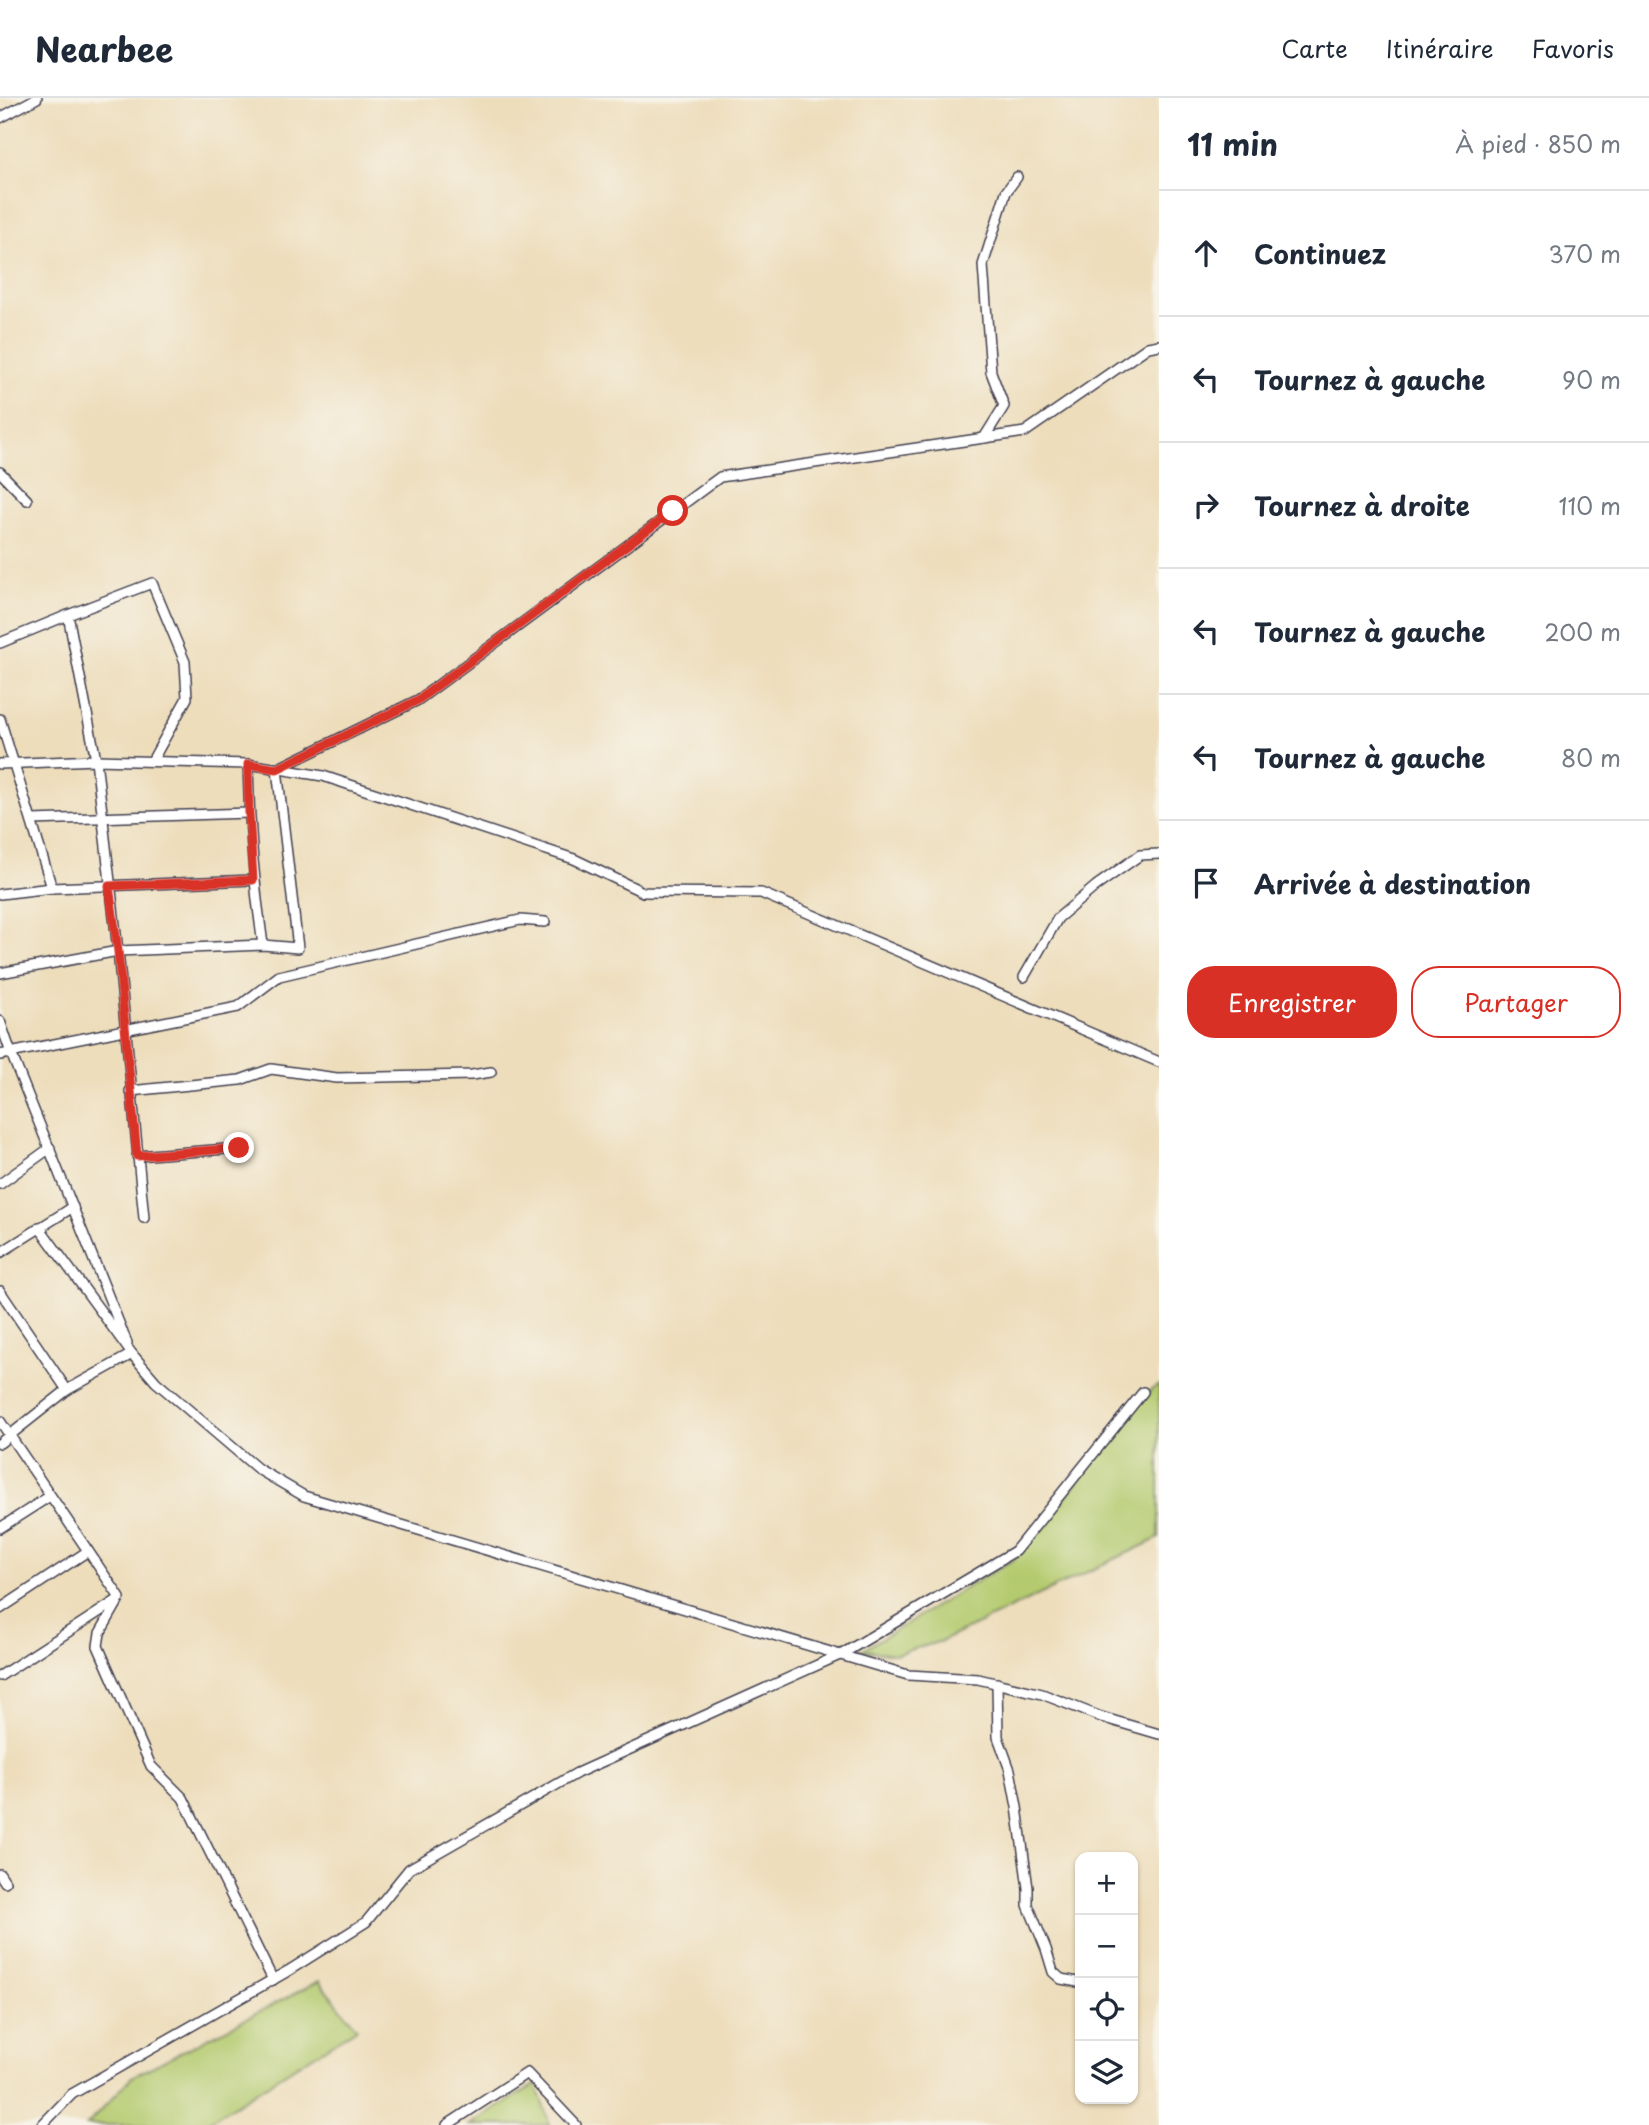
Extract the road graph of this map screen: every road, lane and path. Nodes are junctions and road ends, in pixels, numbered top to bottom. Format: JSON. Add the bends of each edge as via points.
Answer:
{"nodes":[{"id":1,"x":37,"y":98,"type":"edge"},
{"id":2,"x":0,"y":118,"type":"edge"},
{"id":3,"x":1017,"y":177,"type":"dead end"},
{"id":4,"x":1159,"y":345,"type":"edge"},
{"id":5,"x":984,"y":438,"type":"junction"},
{"id":6,"x":0,"y":472,"type":"edge"},
{"id":7,"x":27,"y":500,"type":"dead end"},
{"id":8,"x":68,"y":615,"type":"junction"},
{"id":9,"x":0,"y":643,"type":"edge"},
{"id":10,"x":0,"y":719,"type":"edge"},
{"id":11,"x":96,"y":760,"type":"junction"},
{"id":12,"x":152,"y":761,"type":"junction"},
{"id":13,"x":14,"y":762,"type":"junction"},
{"id":14,"x":0,"y":764,"type":"edge"},
{"id":15,"x":248,"y":764,"type":"junction"},
{"id":16,"x":277,"y":769,"type":"junction"},
{"id":17,"x":249,"y":813,"type":"junction"},
{"id":18,"x":102,"y":816,"type":"junction"},
{"id":19,"x":32,"y":820,"type":"junction"},
{"id":20,"x":1159,"y":854,"type":"edge"},
{"id":21,"x":253,"y":880,"type":"junction"},
{"id":22,"x":109,"y":886,"type":"junction"},
{"id":23,"x":52,"y":888,"type":"junction"},
{"id":24,"x":0,"y":894,"type":"edge"},
{"id":25,"x":545,"y":922,"type":"dead end"},
{"id":26,"x":263,"y":945,"type":"junction"},
{"id":27,"x":118,"y":951,"type":"junction"},
{"id":28,"x":0,"y":973,"type":"edge"},
{"id":29,"x":1024,"y":977,"type":"dead end"},
{"id":30,"x":0,"y":1021,"type":"edge"},
{"id":31,"x":124,"y":1030,"type":"junction"},
{"id":32,"x":11,"y":1053,"type":"junction"},
{"id":33,"x":0,"y":1055,"type":"edge"},
{"id":34,"x":1159,"y":1062,"type":"edge"},
{"id":35,"x":491,"y":1072,"type":"dead end"},
{"id":36,"x":130,"y":1091,"type":"junction"},
{"id":37,"x":50,"y":1148,"type":"junction"},
{"id":38,"x":239,"y":1148,"type":"dead end"},
{"id":39,"x":137,"y":1156,"type":"junction"},
{"id":40,"x":0,"y":1184,"type":"edge"},
{"id":41,"x":73,"y":1207,"type":"junction"},
{"id":42,"x":144,"y":1219,"type":"dead end"},
{"id":43,"x":39,"y":1227,"type":"junction"},
{"id":44,"x":0,"y":1253,"type":"edge"},
{"id":45,"x":0,"y":1292,"type":"edge"},
{"id":46,"x":132,"y":1354,"type":"junction"},
{"id":47,"x":67,"y":1390,"type":"junction"},
{"id":48,"x":1143,"y":1392,"type":"dead end"},
{"id":49,"x":0,"y":1420,"type":"edge"},
{"id":50,"x":11,"y":1436,"type":"junction"},
{"id":51,"x":0,"y":1443,"type":"edge"},
{"id":52,"x":50,"y":1496,"type":"junction"},
{"id":53,"x":0,"y":1528,"type":"edge"},
{"id":54,"x":88,"y":1551,"type":"junction"},
{"id":55,"x":120,"y":1598,"type":"junction"},
{"id":56,"x":0,"y":1609,"type":"edge"},
{"id":57,"x":842,"y":1654,"type":"junction"},
{"id":58,"x":1,"y":1672,"type":"edge"},
{"id":59,"x":997,"y":1683,"type":"junction"},
{"id":60,"x":1159,"y":1734,"type":"edge"},
{"id":61,"x":273,"y":1980,"type":"junction"},
{"id":62,"x":1075,"y":1982,"type":"edge"},
{"id":63,"x":42,"y":2125,"type":"edge"},
{"id":64,"x":447,"y":2125,"type":"edge"},
{"id":65,"x":576,"y":2125,"type":"edge"}],
"edges":[{"from":1,"to":2,"type":"street"},
{"from":3,"to":5,"type":"street","via":[[1006,192],[983,265],[991,372],[1004,406]]},
{"from":4,"to":5,"type":"street","via":[[1148,347],[1024,432]]},
{"from":5,"to":16,"type":"street","via":[[720,477],[418,700]]},
{"from":6,"to":7,"type":"street"},
{"from":8,"to":9,"type":"street"},
{"from":8,"to":11,"type":"street"},
{"from":8,"to":12,"type":"street","via":[[152,583],[186,662],[187,698]]},
{"from":10,"to":13,"type":"street"},
{"from":11,"to":12,"type":"street"},
{"from":11,"to":13,"type":"street"},
{"from":11,"to":18,"type":"street"},
{"from":12,"to":15,"type":"street"},
{"from":13,"to":14,"type":"street"},
{"from":13,"to":19,"type":"street"},
{"from":15,"to":16,"type":"street"},
{"from":15,"to":17,"type":"street"},
{"from":16,"to":26,"type":"street","via":[[298,948]]},
{"from":16,"to":34,"type":"street","via":[[323,776],[574,859],[643,892],[761,893]]},
{"from":17,"to":18,"type":"street"},
{"from":17,"to":21,"type":"street"},
{"from":18,"to":19,"type":"street"},
{"from":18,"to":22,"type":"street"},
{"from":19,"to":23,"type":"street"},
{"from":20,"to":29,"type":"street","via":[[1140,855],[1058,918]]},
{"from":21,"to":22,"type":"street"},
{"from":21,"to":26,"type":"street"},
{"from":22,"to":23,"type":"street"},
{"from":22,"to":27,"type":"street"},
{"from":23,"to":24,"type":"street"},
{"from":25,"to":31,"type":"street","via":[[520,920],[320,965],[279,976],[238,1007]]},
{"from":26,"to":27,"type":"street"},
{"from":27,"to":28,"type":"street"},
{"from":27,"to":31,"type":"street"},
{"from":30,"to":32,"type":"street"},
{"from":31,"to":32,"type":"street"},
{"from":31,"to":36,"type":"street"},
{"from":32,"to":33,"type":"street"},
{"from":32,"to":37,"type":"street"},
{"from":35,"to":36,"type":"street","via":[[337,1078],[271,1069],[240,1080]]},
{"from":36,"to":39,"type":"street"},
{"from":37,"to":40,"type":"street"},
{"from":37,"to":41,"type":"street"},
{"from":38,"to":39,"type":"street"},
{"from":39,"to":42,"type":"street"},
{"from":41,"to":43,"type":"street"},
{"from":41,"to":46,"type":"street"},
{"from":43,"to":44,"type":"street"},
{"from":43,"to":46,"type":"street"},
{"from":45,"to":47,"type":"street"},
{"from":46,"to":47,"type":"street"},
{"from":46,"to":57,"type":"street","via":[[156,1382],[258,1469],[304,1496]]},
{"from":47,"to":50,"type":"street"},
{"from":48,"to":57,"type":"street","via":[[1015,1551]]},
{"from":49,"to":50,"type":"street"},
{"from":50,"to":51,"type":"street"},
{"from":50,"to":52,"type":"street"},
{"from":52,"to":53,"type":"street"},
{"from":52,"to":54,"type":"street"},
{"from":54,"to":55,"type":"street"},
{"from":54,"to":56,"type":"street"},
{"from":55,"to":58,"type":"street"},
{"from":55,"to":61,"type":"street","via":[[100,1633],[99,1646],[151,1766],[183,1798]]},
{"from":57,"to":59,"type":"street","via":[[908,1675]]},
{"from":57,"to":61,"type":"street","via":[[577,1773],[409,1869],[366,1922]]},
{"from":59,"to":60,"type":"street"},
{"from":59,"to":62,"type":"street","via":[[998,1737],[1017,1807],[1028,1905],[1053,1972],[1060,1979]]},
{"from":61,"to":63,"type":"street","via":[[72,2094]]},
{"from":64,"to":65,"type":"street","via":[[527,2073]]}]}
